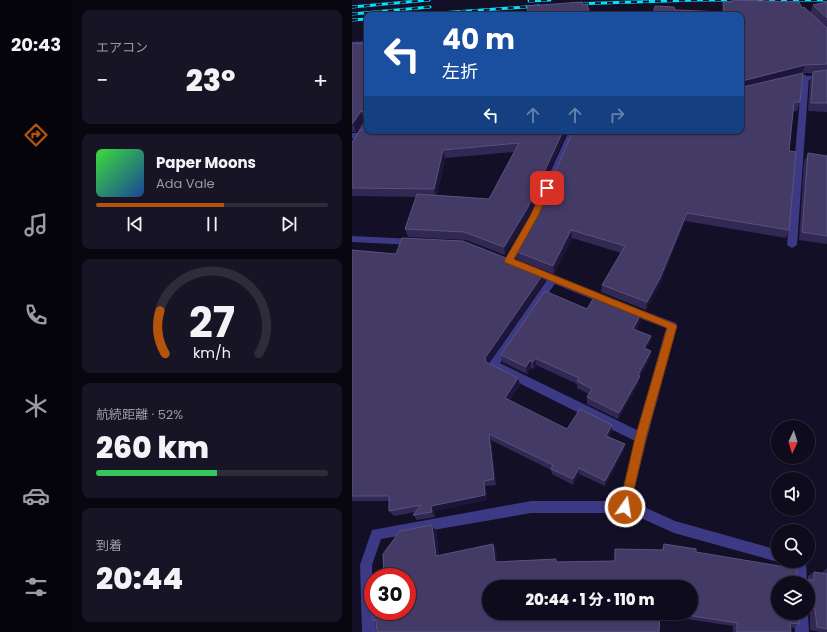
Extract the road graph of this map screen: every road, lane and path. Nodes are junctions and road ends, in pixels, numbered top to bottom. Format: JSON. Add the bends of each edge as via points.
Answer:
{"nodes":[{"id":1,"x":364,"y":43,"type":"edge"},
{"id":2,"x":352,"y":44,"type":"edge"},
{"id":3,"x":827,"y":75,"type":"edge"},
{"id":4,"x":805,"y":77,"type":"junction"},
{"id":5,"x":784,"y":82,"type":"edge"},
{"id":6,"x":364,"y":127,"type":"edge"},
{"id":7,"x":368,"y":134,"type":"edge"},
{"id":8,"x":572,"y":134,"type":"edge"},
{"id":9,"x":356,"y":136,"type":"edge"},
{"id":10,"x":352,"y":147,"type":"edge"},
{"id":11,"x":352,"y":239,"type":"edge"},
{"id":12,"x":420,"y":243,"type":"edge"},
{"id":13,"x":792,"y":245,"type":"dead end"},
{"id":14,"x":553,"y":279,"type":"junction"},
{"id":15,"x":641,"y":438,"type":"junction"},
{"id":16,"x":625,"y":507,"type":"junction"},
{"id":17,"x":771,"y":554,"type":"edge"},
{"id":18,"x":802,"y":620,"type":"edge"},
{"id":19,"x":369,"y":632,"type":"edge"},
{"id":20,"x":802,"y":632,"type":"edge"}],
"edges":[{"from":1,"to":2,"type":"street"},
{"from":3,"to":4,"type":"street"},
{"from":4,"to":5,"type":"street"},
{"from":4,"to":13,"type":"street"},
{"from":6,"to":9,"type":"street"},
{"from":7,"to":9,"type":"street"},
{"from":8,"to":14,"type":"street","via":[[512,262]]},
{"from":9,"to":10,"type":"street"},
{"from":11,"to":12,"type":"street"},
{"from":14,"to":15,"type":"street","via":[[672,326]]},
{"from":14,"to":15,"type":"street","via":[[493,365]]},
{"from":15,"to":16,"type":"street"},
{"from":16,"to":17,"type":"street","via":[[674,527]]},
{"from":16,"to":19,"type":"street","via":[[531,507],[376,534],[366,565]]},
{"from":18,"to":20,"type":"street"}]}
